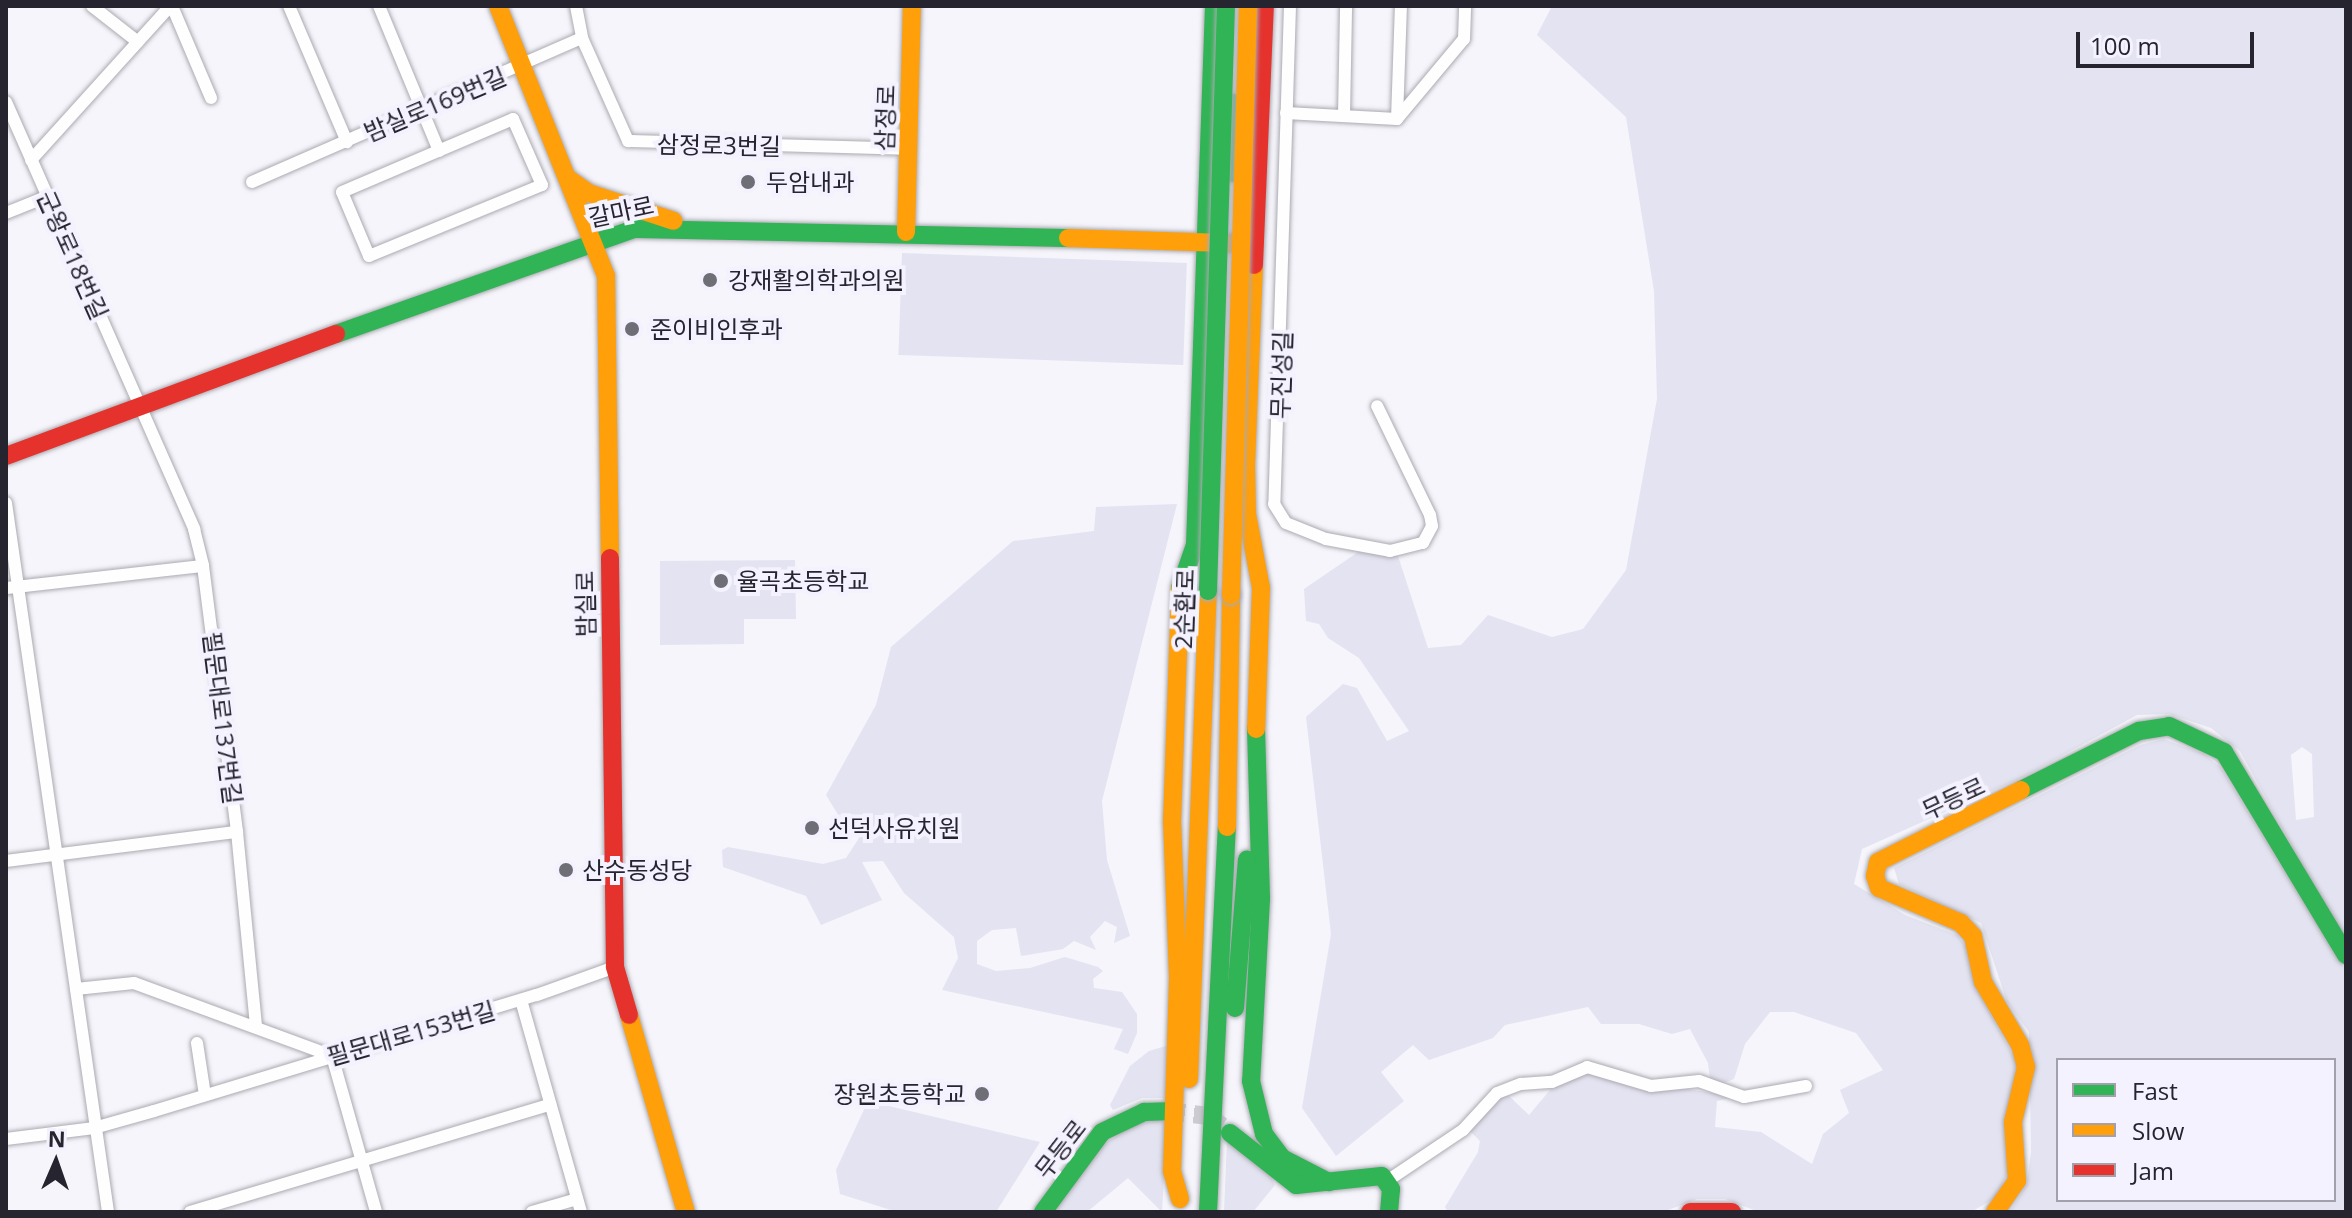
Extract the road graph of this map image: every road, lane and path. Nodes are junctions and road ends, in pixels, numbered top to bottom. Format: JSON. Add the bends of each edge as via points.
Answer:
{"nodes":[{"id":1,"x":92,"y":6,"type":"edge"},
{"id":2,"x":171,"y":6,"type":"edge"},
{"id":3,"x":289,"y":6,"type":"edge"},
{"id":4,"x":379,"y":6,"type":"edge"},
{"id":5,"x":498,"y":6,"type":"edge"},
{"id":6,"x":576,"y":6,"type":"edge"},
{"id":7,"x":912,"y":6,"type":"edge"},
{"id":8,"x":1214,"y":6,"type":"edge"},
{"id":9,"x":1226,"y":6,"type":"edge"},
{"id":10,"x":1234,"y":6,"type":"edge"},
{"id":11,"x":1248,"y":6,"type":"edge"},
{"id":12,"x":1265,"y":6,"type":"edge"},
{"id":13,"x":1290,"y":6,"type":"edge"},
{"id":14,"x":1346,"y":6,"type":"edge"},
{"id":15,"x":1401,"y":6,"type":"edge"},
{"id":16,"x":1465,"y":6,"type":"edge"},
{"id":17,"x":582,"y":38,"type":"junction"},
{"id":18,"x":138,"y":42,"type":"junction"},
{"id":19,"x":523,"y":66,"type":"junction"},
{"id":20,"x":1212,"y":69,"type":"junction"},
{"id":21,"x":211,"y":98,"type":"dead end"},
{"id":22,"x":6,"y":102,"type":"edge"},
{"id":23,"x":422,"y":110,"type":"junction"},
{"id":24,"x":1286,"y":113,"type":"junction"},
{"id":25,"x":1344,"y":115,"type":"junction"},
{"id":26,"x":1397,"y":119,"type":"junction"},
{"id":27,"x":1233,"y":127,"type":"junction"},
{"id":28,"x":347,"y":142,"type":"junction"},
{"id":29,"x":908,"y":149,"type":"junction"},
{"id":30,"x":439,"y":151,"type":"junction"},
{"id":31,"x":1233,"y":158,"type":"junction"},
{"id":32,"x":31,"y":160,"type":"junction"},
{"id":33,"x":568,"y":179,"type":"junction"},
{"id":34,"x":252,"y":182,"type":"dead end"},
{"id":35,"x":46,"y":197,"type":"junction"},
{"id":36,"x":1204,"y":212,"type":"junction"},
{"id":37,"x":6,"y":213,"type":"edge"},
{"id":38,"x":688,"y":226,"type":"junction"},
{"id":39,"x":906,"y":232,"type":"junction"},
{"id":40,"x":593,"y":240,"type":"junction"},
{"id":41,"x":1202,"y":242,"type":"junction"},
{"id":42,"x":1232,"y":243,"type":"junction"},
{"id":43,"x":1257,"y":244,"type":"junction"},
{"id":44,"x":1284,"y":244,"type":"junction"},
{"id":45,"x":1230,"y":363,"type":"junction"},
{"id":46,"x":142,"y":406,"type":"junction"},
{"id":47,"x":1377,"y":406,"type":"dead end"},
{"id":48,"x":1247,"y":438,"type":"junction"},
{"id":49,"x":6,"y":456,"type":"edge"},
{"id":50,"x":6,"y":503,"type":"edge"},
{"id":51,"x":1256,"y":540,"type":"junction"},
{"id":52,"x":1190,"y":558,"type":"junction"},
{"id":53,"x":203,"y":566,"type":"junction"},
{"id":54,"x":21,"y":586,"type":"junction"},
{"id":55,"x":6,"y":588,"type":"edge"},
{"id":56,"x":1261,"y":588,"type":"junction"},
{"id":57,"x":1255,"y":767,"type":"junction"},
{"id":58,"x":237,"y":832,"type":"junction"},
{"id":59,"x":55,"y":855,"type":"junction"},
{"id":60,"x":6,"y":861,"type":"edge"},
{"id":61,"x":2346,"y":955,"type":"edge"},
{"id":62,"x":615,"y":967,"type":"junction"},
{"id":63,"x":76,"y":989,"type":"junction"},
{"id":64,"x":521,"y":1000,"type":"junction"},
{"id":65,"x":256,"y":1027,"type":"junction"},
{"id":66,"x":197,"y":1043,"type":"dead end"},
{"id":67,"x":332,"y":1056,"type":"junction"},
{"id":68,"x":1806,"y":1086,"type":"dead end"},
{"id":69,"x":205,"y":1095,"type":"junction"},
{"id":70,"x":550,"y":1105,"type":"junction"},
{"id":71,"x":1167,"y":1111,"type":"tunnel mouth"},
{"id":72,"x":94,"y":1128,"type":"junction"},
{"id":73,"x":1230,"y":1133,"type":"tunnel mouth"},
{"id":74,"x":6,"y":1139,"type":"edge"},
{"id":75,"x":1212,"y":1146,"type":"junction"},
{"id":76,"x":362,"y":1162,"type":"junction"},
{"id":77,"x":1387,"y":1181,"type":"junction"},
{"id":78,"x":1329,"y":1182,"type":"junction"},
{"id":79,"x":1180,"y":1205,"type":"edge"},
{"id":80,"x":579,"y":1206,"type":"edge"},
{"id":81,"x":1208,"y":1207,"type":"edge"},
{"id":82,"x":108,"y":1212,"type":"edge"},
{"id":83,"x":190,"y":1212,"type":"edge"},
{"id":84,"x":376,"y":1212,"type":"edge"},
{"id":85,"x":532,"y":1212,"type":"edge"},
{"id":86,"x":686,"y":1212,"type":"edge"},
{"id":87,"x":1043,"y":1212,"type":"edge"},
{"id":88,"x":1389,"y":1212,"type":"edge"},
{"id":89,"x":1690,"y":1212,"type":"edge"},
{"id":90,"x":1732,"y":1212,"type":"edge"},
{"id":91,"x":1995,"y":1212,"type":"edge"}],
"edges":[{"from":1,"to":18,"type":"street"},
{"from":2,"to":18,"type":"street"},
{"from":2,"to":21,"type":"street"},
{"from":3,"to":28,"type":"street","name":"밤실로169번길"},
{"from":4,"to":23,"type":"street"},
{"from":5,"to":19,"type":"main road","name":"밤실로"},
{"from":6,"to":17,"type":"street","name":"삼정로3번길"},
{"from":7,"to":29,"type":"main road","name":"삼정로"},
{"from":8,"to":20,"type":"main road"},
{"from":9,"to":79,"type":"main road","name":"2순환로","bridge":true,"via":[[1195,1000]]},
{"from":10,"to":27,"type":"main road"},
{"from":11,"to":75,"type":"main road","name":"2순환로","bridge":true,"via":[[1226,924]]},
{"from":12,"to":43,"type":"main road"},
{"from":13,"to":24,"type":"street","name":"무진성길"},
{"from":14,"to":25,"type":"street"},
{"from":15,"to":26,"type":"street"},
{"from":16,"to":26,"type":"street","via":[[1464,39]]},
{"from":17,"to":19,"type":"street","name":"밤실로169번길"},
{"from":17,"to":29,"type":"street","name":"삼정로3번길","via":[[628,141]]},
{"from":18,"to":32,"type":"street"},
{"from":19,"to":23,"type":"street","name":"밤실로169번길"},
{"from":19,"to":33,"type":"main road","name":"밤실로"},
{"from":20,"to":27,"type":"main road"},
{"from":20,"to":36,"type":"main road"},
{"from":22,"to":32,"type":"street","name":"군왕로18번길"},
{"from":23,"to":28,"type":"street","name":"밤실로169번길"},
{"from":23,"to":30,"type":"street"},
{"from":24,"to":25,"type":"street"},
{"from":24,"to":44,"type":"street","name":"무진성길"},
{"from":25,"to":26,"type":"street"},
{"from":27,"to":31,"type":"main road"},
{"from":28,"to":34,"type":"street","name":"밤실로169번길"},
{"from":29,"to":39,"type":"main road","name":"삼정로"},
{"from":30,"to":30,"type":"street","via":[[342,192],[369,256],[542,185],[513,119]]},
{"from":31,"to":36,"type":"main road"},
{"from":31,"to":42,"type":"main road"},
{"from":32,"to":35,"type":"street","name":"군왕로18번길"},
{"from":33,"to":38,"type":"main road","via":[[589,193]]},
{"from":33,"to":40,"type":"main road","name":"밤실로"},
{"from":35,"to":37,"type":"street"},
{"from":35,"to":46,"type":"street","name":"군왕로18번길"},
{"from":36,"to":41,"type":"main road"},
{"from":38,"to":39,"type":"main road","name":"갈마로"},
{"from":38,"to":40,"type":"main road","name":"갈마로","via":[[634,229]]},
{"from":39,"to":41,"type":"main road","name":"갈마로"},
{"from":40,"to":46,"type":"main road","name":"갈마로"},
{"from":40,"to":62,"type":"main road","name":"밤실로","via":[[606,276]]},
{"from":41,"to":42,"type":"main road","name":"갈마로"},
{"from":41,"to":52,"type":"main road","via":[[1195,545]]},
{"from":42,"to":43,"type":"main road","name":"갈마로"},
{"from":42,"to":45,"type":"main road"},
{"from":43,"to":44,"type":"street","name":"갈마로"},
{"from":43,"to":48,"type":"main road"},
{"from":44,"to":47,"type":"street","name":"무진성길","via":[[1277,514],[1326,539],[1390,551],[1423,543],[1432,526],[1430,515]]},
{"from":45,"to":48,"type":"main road"},
{"from":45,"to":51,"type":"main road","via":[[1232,491]]},
{"from":46,"to":49,"type":"main road","name":"갈마로"},
{"from":46,"to":53,"type":"street","name":"군왕로18번길","via":[[194,529]]},
{"from":48,"to":51,"type":"main road","via":[[1247,514]]},
{"from":50,"to":54,"type":"street"},
{"from":51,"to":56,"type":"main road"},
{"from":52,"to":56,"type":"main road","via":[[1245,557]]},
{"from":52,"to":79,"type":"main road","via":[[1176,600],[1172,822],[1178,976],[1172,1171]]},
{"from":53,"to":54,"type":"street"},
{"from":53,"to":58,"type":"street","name":"필문대로137번길"},
{"from":54,"to":55,"type":"street"},
{"from":54,"to":59,"type":"street"},
{"from":56,"to":57,"type":"main road"},
{"from":57,"to":75,"type":"main road","via":[[1226,1087]]},
{"from":57,"to":78,"type":"main road","via":[[1261,899],[1253,1102],[1264,1134],[1282,1158]]},
{"from":58,"to":59,"type":"street","name":"필문대로137번길"},
{"from":58,"to":65,"type":"street"},
{"from":59,"to":60,"type":"street","name":"필문대로137번길"},
{"from":59,"to":63,"type":"street"},
{"from":61,"to":91,"type":"main road","name":"무등로","via":[[2224,752],[2169,726],[2139,731],[1878,862],[1879,888],[1961,923],[1973,936],[1983,982],[2020,1045],[2026,1067],[2013,1122],[2017,1181]]},
{"from":62,"to":64,"type":"street","name":"필문대로153번길"},
{"from":62,"to":86,"type":"main road","name":"밤실로"},
{"from":63,"to":65,"type":"street","via":[[134,983]]},
{"from":63,"to":72,"type":"street"},
{"from":64,"to":67,"type":"street","name":"필문대로153번길"},
{"from":64,"to":70,"type":"street"},
{"from":65,"to":67,"type":"street"},
{"from":66,"to":69,"type":"street"},
{"from":67,"to":69,"type":"street","name":"필문대로153번길"},
{"from":67,"to":76,"type":"street"},
{"from":68,"to":77,"type":"street","via":[[1744,1097],[1699,1081],[1651,1086],[1587,1067],[1552,1082],[1521,1084],[1497,1093],[1463,1130]]},
{"from":69,"to":72,"type":"street","name":"필문대로153번길"},
{"from":70,"to":76,"type":"street"},
{"from":70,"to":80,"type":"street"},
{"from":71,"to":87,"type":"main road","name":"무등로","via":[[1144,1112],[1102,1132]]},
{"from":72,"to":74,"type":"street","name":"필문대로153번길"},
{"from":72,"to":82,"type":"street"},
{"from":73,"to":78,"type":"main road","via":[[1287,1181],[1311,1186]]},
{"from":75,"to":81,"type":"main road","name":"2순환로"},
{"from":76,"to":83,"type":"street"},
{"from":76,"to":84,"type":"street"},
{"from":77,"to":78,"type":"main road","via":[[1371,1174]]},
{"from":77,"to":88,"type":"main road"},
{"from":80,"to":85,"type":"street"},
{"from":89,"to":90,"type":"main road"}]}
